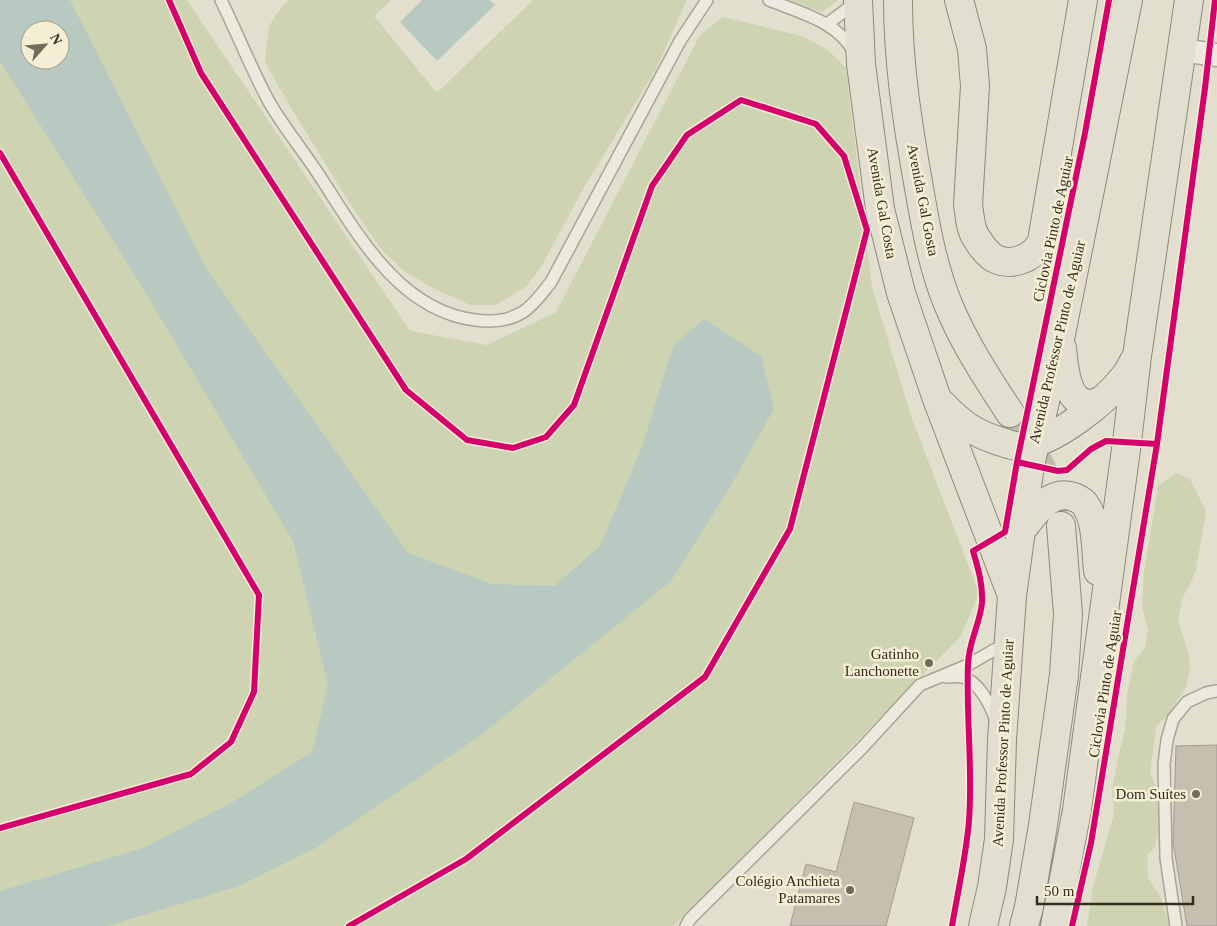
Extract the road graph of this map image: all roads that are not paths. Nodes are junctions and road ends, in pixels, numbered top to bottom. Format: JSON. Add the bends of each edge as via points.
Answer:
{"nodes":[{"id":1,"x":222,"y":0,"type":"edge"},
{"id":2,"x":707,"y":0,"type":"edge"},
{"id":3,"x":769,"y":0,"type":"edge"},
{"id":4,"x":856,"y":0,"type":"edge"},
{"id":5,"x":898,"y":0,"type":"edge"},
{"id":6,"x":958,"y":0,"type":"edge"},
{"id":7,"x":1083,"y":0,"type":"edge"},
{"id":8,"x":1128,"y":0,"type":"edge"},
{"id":9,"x":1189,"y":0,"type":"edge"},
{"id":10,"x":827,"y":24,"type":"junction"},
{"id":11,"x":1181,"y":50,"type":"junction"},
{"id":12,"x":1217,"y":55,"type":"edge"},
{"id":13,"x":861,"y":64,"type":"junction"},
{"id":14,"x":1061,"y":334,"type":"junction"},
{"id":15,"x":1137,"y":356,"type":"junction"},
{"id":16,"x":937,"y":399,"type":"junction"},
{"id":17,"x":1102,"y":400,"type":"junction"},
{"id":18,"x":1010,"y":413,"type":"tunnel mouth"},
{"id":19,"x":1034,"y":443,"type":"junction"},
{"id":20,"x":1061,"y":526,"type":"tunnel mouth"},
{"id":21,"x":1020,"y":532,"type":"junction"},
{"id":22,"x":1012,"y":596,"type":"junction"},
{"id":23,"x":1103,"y":612,"type":"junction"},
{"id":24,"x":1009,"y":641,"type":"junction"},
{"id":25,"x":937,"y":677,"type":"junction"},
{"id":26,"x":1217,"y":691,"type":"edge"},
{"id":27,"x":1002,"y":740,"type":"junction"},
{"id":28,"x":686,"y":926,"type":"edge"},
{"id":29,"x":983,"y":926,"type":"edge"},
{"id":30,"x":1024,"y":926,"type":"edge"},
{"id":31,"x":1055,"y":926,"type":"edge"},
{"id":32,"x":1176,"y":926,"type":"edge"}],
"edges":[{"from":1,"to":2,"type":"lane","via":[[268,100],[367,247],[417,297],[461,318],[483,321],[509,318],[523,312],[551,282],[680,41]]},
{"from":3,"to":10,"type":"lane"},
{"from":4,"to":10,"type":"lane"},
{"from":4,"to":13,"type":"main road","name":"Avenida Gal Costa"},
{"from":5,"to":18,"type":"main road","name":"Avenida Gal Gosta","via":[[906,111],[928,242],[948,302],[974,357]]},
{"from":6,"to":7,"type":"main road","via":[[972,49],[975,86],[968,205],[970,222],[975,238],[994,258],[1016,262],[1034,254],[1042,242]]},
{"from":8,"to":14,"type":"main road","name":"Avenida Professor Pinto de Aguiar"},
{"from":9,"to":11,"type":"main road"},
{"from":10,"to":13,"type":"lane","via":[[849,44]]},
{"from":11,"to":12,"type":"street"},
{"from":11,"to":15,"type":"main road"},
{"from":13,"to":16,"type":"main road","name":"Avenida Gal Costa","via":[[880,209],[900,293]]},
{"from":14,"to":17,"type":"main road","via":[[1065,374],[1074,395],[1081,402],[1091,404]]},
{"from":14,"to":19,"type":"main road","name":"Avenida Professor Pinto de Aguiar"},
{"from":15,"to":17,"type":"main road","via":[[1126,375]]},
{"from":15,"to":23,"type":"main road"},
{"from":16,"to":19,"type":"main road","via":[[957,420],[983,437],[1020,446]]},
{"from":16,"to":22,"type":"main road","name":"Avenida Gal Costa"},
{"from":17,"to":19,"type":"main road","via":[[1074,422]]},
{"from":19,"to":21,"type":"main road","name":"Avenida Professor Pinto de Aguiar"},
{"from":20,"to":30,"type":"main road","via":[[1068,614],[1064,675],[1043,825]]},
{"from":21,"to":22,"type":"main road","name":"Avenida Professor Pinto de Aguiar"},
{"from":21,"to":23,"type":"main road","via":[[1044,503],[1069,495],[1079,499],[1087,507],[1094,531]]},
{"from":22,"to":24,"type":"main road","name":"Avenida Professor Pinto de Aguiar"},
{"from":23,"to":31,"type":"main road","via":[[1077,810]]},
{"from":24,"to":25,"type":"lane","via":[[968,665]]},
{"from":24,"to":27,"type":"main road","name":"Avenida Professor Pinto de Aguiar"},
{"from":25,"to":27,"type":"lane","via":[[963,677],[981,690]]},
{"from":25,"to":28,"type":"lane","via":[[920,685]]},
{"from":26,"to":32,"type":"lane","via":[[1187,702],[1173,718],[1167,740],[1164,764],[1166,858]]},
{"from":27,"to":29,"type":"main road","name":"Avenida Professor Pinto de Aguiar","via":[[999,839]]}]}
